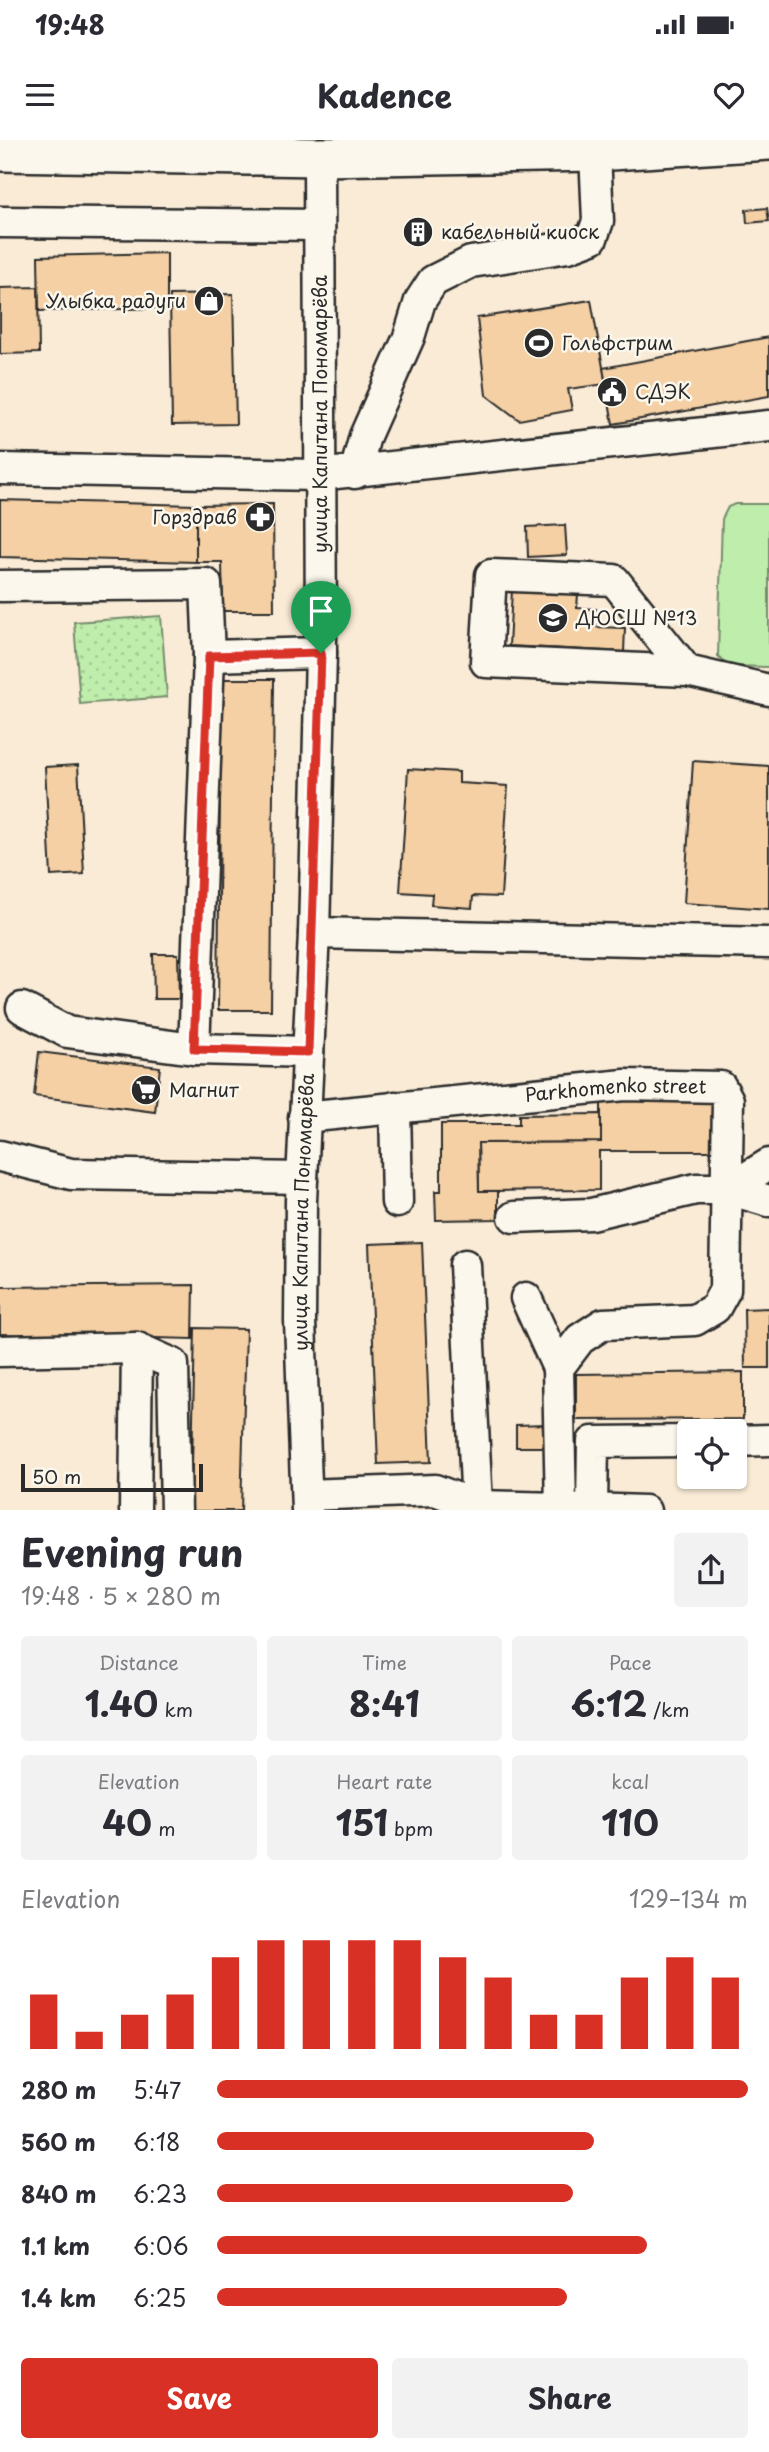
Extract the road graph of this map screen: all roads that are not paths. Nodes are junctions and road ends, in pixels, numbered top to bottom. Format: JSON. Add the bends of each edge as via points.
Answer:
{"nodes":[{"id":1,"x":769,"y":141,"type":"edge"},
{"id":2,"x":0,"y":152,"type":"edge"},
{"id":3,"x":595,"y":152,"type":"junction"},
{"id":4,"x":319,"y":157,"type":"junction"},
{"id":5,"x":0,"y":222,"type":"edge"},
{"id":6,"x":319,"y":225,"type":"junction"},
{"id":7,"x":769,"y":426,"type":"edge"},
{"id":8,"x":0,"y":469,"type":"edge"},
{"id":9,"x":355,"y":473,"type":"junction"},
{"id":10,"x":318,"y":475,"type":"junction"},
{"id":11,"x":0,"y":586,"type":"edge"},
{"id":12,"x":321,"y":653,"type":"junction"},
{"id":13,"x":209,"y":656,"type":"junction"},
{"id":14,"x":687,"y":671,"type":"junction"},
{"id":15,"x":769,"y":690,"type":"edge"},
{"id":16,"x":314,"y":933,"type":"junction"},
{"id":17,"x":769,"y":943,"type":"edge"},
{"id":18,"x":22,"y":1008,"type":"dead end"},
{"id":19,"x":194,"y":1049,"type":"junction"},
{"id":20,"x":308,"y":1052,"type":"junction"},
{"id":21,"x":395,"y":1107,"type":"junction"},
{"id":22,"x":304,"y":1118,"type":"junction"},
{"id":23,"x":0,"y":1156,"type":"edge"},
{"id":24,"x":769,"y":1164,"type":"edge"},
{"id":25,"x":302,"y":1178,"type":"junction"},
{"id":26,"x":728,"y":1189,"type":"junction"},
{"id":27,"x":769,"y":1201,"type":"edge"},
{"id":28,"x":397,"y":1202,"type":"dead end"},
{"id":29,"x":514,"y":1217,"type":"dead end"},
{"id":30,"x":465,"y":1265,"type":"dead end"},
{"id":31,"x":526,"y":1298,"type":"dead end"},
{"id":32,"x":137,"y":1348,"type":"junction"},
{"id":33,"x":0,"y":1351,"type":"edge"},
{"id":34,"x":558,"y":1368,"type":"junction"},
{"id":35,"x":769,"y":1440,"type":"edge"},
{"id":36,"x":677,"y":1441,"type":"edge"},
{"id":37,"x":747,"y":1441,"type":"edge"},
{"id":38,"x":307,"y":1503,"type":"edge"},
{"id":39,"x":477,"y":1506,"type":"junction"},
{"id":40,"x":561,"y":1508,"type":"junction"},
{"id":41,"x":592,"y":1509,"type":"edge"},
{"id":42,"x":135,"y":1510,"type":"edge"},
{"id":43,"x":176,"y":1510,"type":"edge"},
{"id":44,"x":645,"y":1510,"type":"edge"}],
"edges":[{"from":1,"to":3,"type":"main road"},
{"from":2,"to":4,"type":"main road"},
{"from":3,"to":4,"type":"main road"},
{"from":3,"to":9,"type":"street","via":[[598,220],[592,238],[568,247],[471,262],[433,281],[420,301],[365,436]]},
{"from":4,"to":6,"type":"street","name":"улица Капитана Пономарёва"},
{"from":5,"to":6,"type":"street"},
{"from":6,"to":10,"type":"street","name":"улица Капитана Пономарёва"},
{"from":7,"to":9,"type":"street"},
{"from":8,"to":10,"type":"street"},
{"from":9,"to":10,"type":"street"},
{"from":10,"to":12,"type":"street","name":"улица Капитана Пономарёва"},
{"from":11,"to":13,"type":"street","via":[[206,584]]},
{"from":12,"to":13,"type":"street"},
{"from":12,"to":16,"type":"street","name":"улица Капитана Пономарёва"},
{"from":13,"to":19,"type":"street"},
{"from":14,"to":14,"type":"street","via":[[486,662],[491,575],[614,580]]},
{"from":14,"to":15,"type":"street"},
{"from":16,"to":17,"type":"street"},
{"from":16,"to":20,"type":"street","name":"улица Капитана Пономарёва"},
{"from":18,"to":19,"type":"street","via":[[67,1032]]},
{"from":19,"to":20,"type":"street"},
{"from":20,"to":22,"type":"street","name":"улица Капитана Пономарёва"},
{"from":21,"to":22,"type":"street","name":"Parkhomenko street"},
{"from":21,"to":26,"type":"street","name":"Parkhomenko street","via":[[625,1085],[721,1087],[728,1100]]},
{"from":21,"to":28,"type":"street"},
{"from":22,"to":25,"type":"street","name":"улица Капитана Пономарёва"},
{"from":23,"to":25,"type":"street","via":[[71,1174]]},
{"from":24,"to":26,"type":"street"},
{"from":25,"to":38,"type":"street","name":"улица Капитана Пономарёва","via":[[300,1321]]},
{"from":26,"to":27,"type":"street"},
{"from":26,"to":29,"type":"street","via":[[696,1189],[591,1214]]},
{"from":26,"to":34,"type":"street","name":"Parkhomenko street","via":[[725,1290],[715,1308],[695,1320],[603,1324],[580,1339]]},
{"from":30,"to":39,"type":"street"},
{"from":31,"to":34,"type":"street"},
{"from":32,"to":33,"type":"street"},
{"from":32,"to":42,"type":"street"},
{"from":32,"to":43,"type":"street","via":[[173,1364]]},
{"from":34,"to":40,"type":"street"},
{"from":35,"to":37,"type":"street"},
{"from":36,"to":41,"type":"street","via":[[593,1442]]},
{"from":38,"to":39,"type":"street","via":[[435,1490]]},
{"from":39,"to":40,"type":"street"},
{"from":40,"to":41,"type":"street"},
{"from":41,"to":44,"type":"street"}]}
